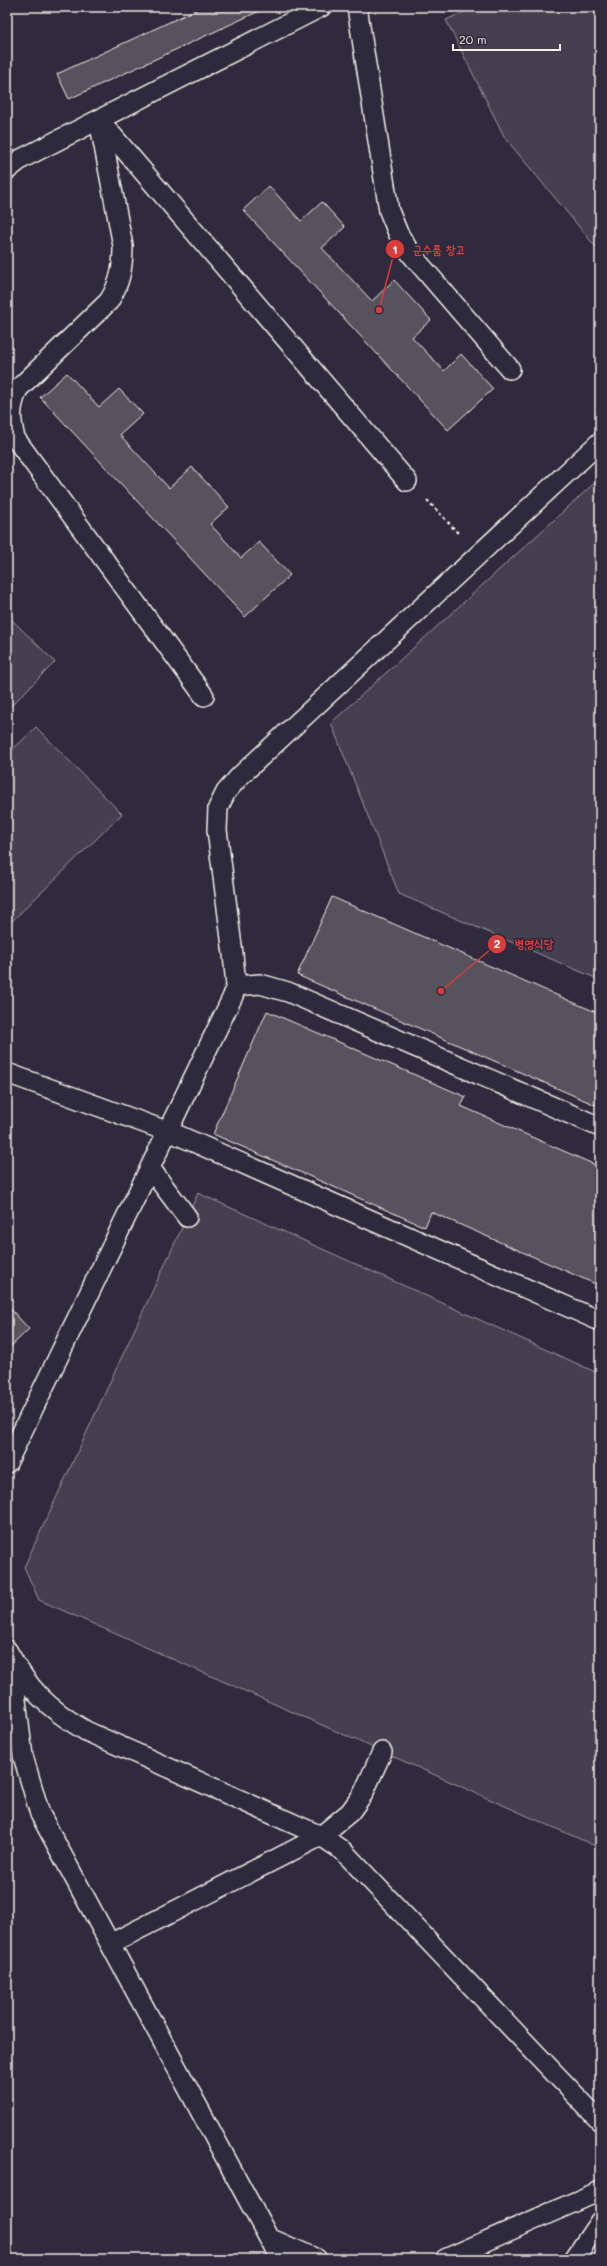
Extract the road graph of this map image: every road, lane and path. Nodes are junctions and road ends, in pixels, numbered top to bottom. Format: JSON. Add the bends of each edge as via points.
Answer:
{"nodes":[{"id":1,"x":321,"y":7,"type":"edge"},
{"id":2,"x":357,"y":7,"type":"edge"},
{"id":3,"x":99,"y":120,"type":"junction"},
{"id":4,"x":7,"y":170,"type":"edge"},
{"id":5,"x":510,"y":369,"type":"dead end"},
{"id":6,"x":600,"y":442,"type":"edge"},
{"id":7,"x":407,"y":481,"type":"dead end"},
{"id":8,"x":204,"y":696,"type":"dead end"},
{"id":9,"x":236,"y":986,"type":"junction"},
{"id":10,"x":7,"y":1072,"type":"edge"},
{"id":11,"x":600,"y":1128,"type":"edge"},
{"id":12,"x":168,"y":1132,"type":"junction"},
{"id":13,"x":150,"y":1168,"type":"junction"},
{"id":14,"x":187,"y":1216,"type":"dead end"},
{"id":15,"x":600,"y":1321,"type":"edge"},
{"id":16,"x":7,"y":1462,"type":"edge"},
{"id":17,"x":9,"y":1653,"type":"edge"},
{"id":18,"x":382,"y":1752,"type":"dead end"},
{"id":19,"x":321,"y":1836,"type":"junction"},
{"id":20,"x":110,"y":1944,"type":"junction"},
{"id":21,"x":600,"y":2121,"type":"edge"},
{"id":22,"x":600,"y":2191,"type":"edge"},
{"id":23,"x":600,"y":2222,"type":"edge"},
{"id":24,"x":269,"y":2238,"type":"junction"},
{"id":25,"x":280,"y":2259,"type":"edge"},
{"id":26,"x":317,"y":2259,"type":"edge"},
{"id":27,"x":445,"y":2259,"type":"edge"},
{"id":28,"x":574,"y":2259,"type":"edge"}],
"edges":[{"from":1,"to":3,"type":"lane"},
{"from":2,"to":5,"type":"lane","via":[[389,212],[411,254]]},
{"from":3,"to":4,"type":"lane","via":[[21,159]]},
{"from":3,"to":7,"type":"lane"},
{"from":3,"to":8,"type":"lane","via":[[123,246],[123,267],[118,287],[109,301],[18,389],[11,404],[11,422],[15,438]]},
{"from":6,"to":9,"type":"lane","via":[[240,776],[226,792],[218,808],[217,830]]},
{"from":9,"to":11,"type":"lane","via":[[260,984],[288,992]]},
{"from":9,"to":12,"type":"lane"},
{"from":10,"to":12,"type":"lane"},
{"from":12,"to":13,"type":"lane"},
{"from":12,"to":15,"type":"lane"},
{"from":13,"to":14,"type":"lane"},
{"from":13,"to":16,"type":"lane"},
{"from":17,"to":19,"type":"lane","via":[[38,1696],[60,1715],[86,1731]]},
{"from":17,"to":20,"type":"lane","via":[[23,1756],[40,1814]]},
{"from":18,"to":19,"type":"lane","via":[[363,1794],[350,1812]]},
{"from":19,"to":20,"type":"lane"},
{"from":19,"to":21,"type":"lane","via":[[343,1851]]},
{"from":20,"to":24,"type":"lane"},
{"from":22,"to":27,"type":"lane"},
{"from":23,"to":28,"type":"lane"},
{"from":24,"to":25,"type":"lane"},
{"from":24,"to":26,"type":"lane"}]}
